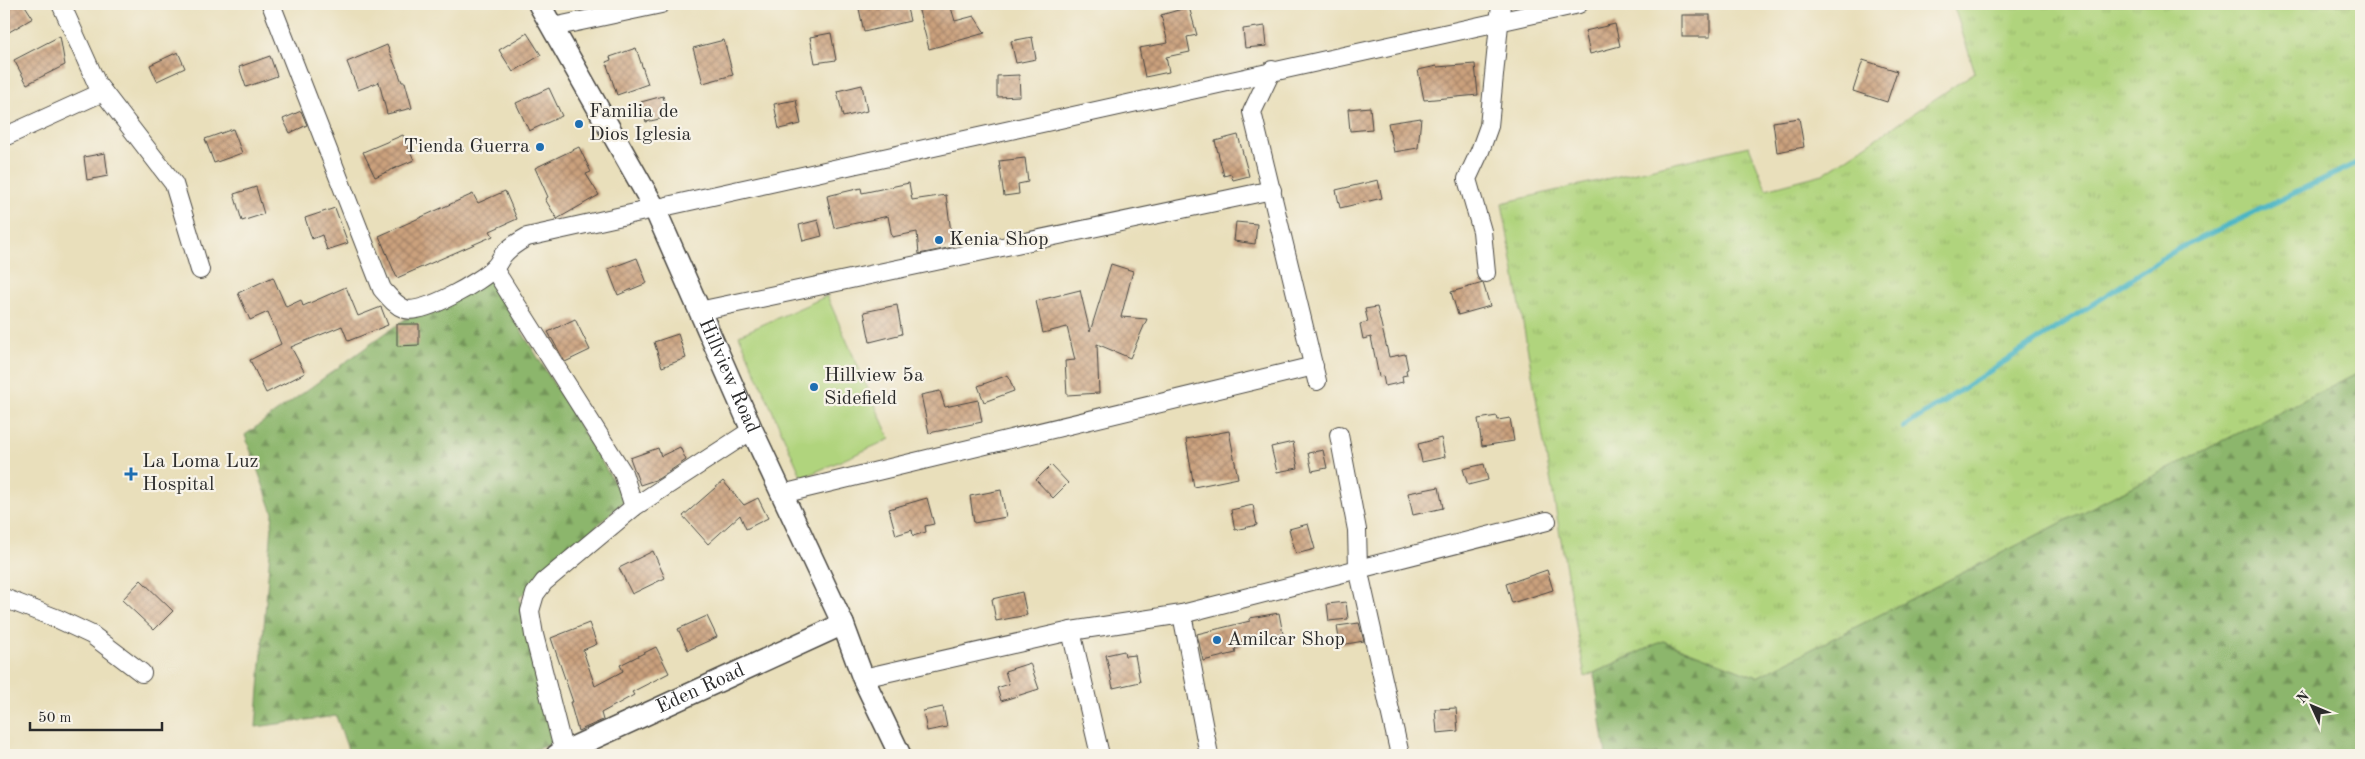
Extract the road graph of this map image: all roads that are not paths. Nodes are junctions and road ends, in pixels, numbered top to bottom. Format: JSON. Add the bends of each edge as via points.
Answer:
{"nodes":[{"id":1,"x":61,"y":4,"type":"edge"},
{"id":2,"x":271,"y":4,"type":"edge"},
{"id":3,"x":539,"y":4,"type":"edge"},
{"id":4,"x":661,"y":4,"type":"edge"},
{"id":5,"x":1579,"y":4,"type":"edge"},
{"id":6,"x":1499,"y":12,"type":"edge"},
{"id":7,"x":553,"y":27,"type":"junction"},
{"id":8,"x":1272,"y":70,"type":"junction"},
{"id":9,"x":103,"y":92,"type":"junction"},
{"id":10,"x":4,"y":137,"type":"edge"},
{"id":11,"x":1272,"y":190,"type":"junction"},
{"id":12,"x":654,"y":207,"type":"junction"},
{"id":13,"x":494,"y":269,"type":"junction"},
{"id":14,"x":200,"y":270,"type":"dead end"},
{"id":15,"x":1486,"y":273,"type":"dead end"},
{"id":16,"x":699,"y":311,"type":"junction"},
{"id":17,"x":752,"y":430,"type":"junction"},
{"id":18,"x":1339,"y":435,"type":"dead end"},
{"id":19,"x":782,"y":494,"type":"junction"},
{"id":20,"x":634,"y":506,"type":"junction"},
{"id":21,"x":1547,"y":521,"type":"dead end"},
{"id":22,"x":1358,"y":568,"type":"junction"},
{"id":23,"x":4,"y":598,"type":"edge"},
{"id":24,"x":1182,"y":614,"type":"junction"},
{"id":25,"x":843,"y":624,"type":"junction"},
{"id":26,"x":1071,"y":631,"type":"junction"},
{"id":27,"x":142,"y":673,"type":"dead end"},
{"id":28,"x":863,"y":678,"type":"junction"},
{"id":29,"x":560,"y":754,"type":"edge"},
{"id":30,"x":900,"y":755,"type":"edge"},
{"id":31,"x":1100,"y":755,"type":"edge"},
{"id":32,"x":1209,"y":755,"type":"edge"},
{"id":33,"x":1400,"y":755,"type":"edge"}],
"edges":[{"from":1,"to":9,"type":"street","via":[[91,74]]},
{"from":2,"to":13,"type":"street","via":[[382,289],[392,301],[406,309],[420,310],[441,302]]},
{"from":3,"to":7,"type":"street","name":"Hillview Road"},
{"from":4,"to":7,"type":"street"},
{"from":5,"to":6,"type":"street"},
{"from":6,"to":8,"type":"street"},
{"from":6,"to":15,"type":"street","via":[[1489,126],[1467,179],[1482,231]]},
{"from":7,"to":12,"type":"street","name":"Hillview Road"},
{"from":8,"to":11,"type":"street","via":[[1252,112]]},
{"from":8,"to":12,"type":"street"},
{"from":9,"to":10,"type":"street"},
{"from":9,"to":14,"type":"street","via":[[174,184]]},
{"from":11,"to":16,"type":"street"},
{"from":11,"to":19,"type":"street","via":[[1316,374]]},
{"from":12,"to":13,"type":"street","via":[[527,237],[503,255]]},
{"from":12,"to":16,"type":"street","name":"Hillview Road"},
{"from":13,"to":20,"type":"street","via":[[623,474]]},
{"from":16,"to":17,"type":"street","name":"Hillview Road"},
{"from":17,"to":19,"type":"street","name":"Hillview Road"},
{"from":17,"to":20,"type":"street"},
{"from":18,"to":22,"type":"street","via":[[1357,530]]},
{"from":19,"to":25,"type":"street","name":"Hillview Road"},
{"from":20,"to":29,"type":"street","via":[[544,582],[532,602],[530,611],[534,635]]},
{"from":21,"to":22,"type":"street"},
{"from":22,"to":24,"type":"street"},
{"from":22,"to":33,"type":"street"},
{"from":23,"to":27,"type":"street","via":[[92,635]]},
{"from":24,"to":26,"type":"street"},
{"from":24,"to":32,"type":"street"},
{"from":25,"to":28,"type":"street","name":"Hillview Road"},
{"from":25,"to":29,"type":"street","name":"Eden Road"},
{"from":26,"to":28,"type":"street"},
{"from":26,"to":31,"type":"street"},
{"from":28,"to":30,"type":"street","name":"Hillview Road"}]}
